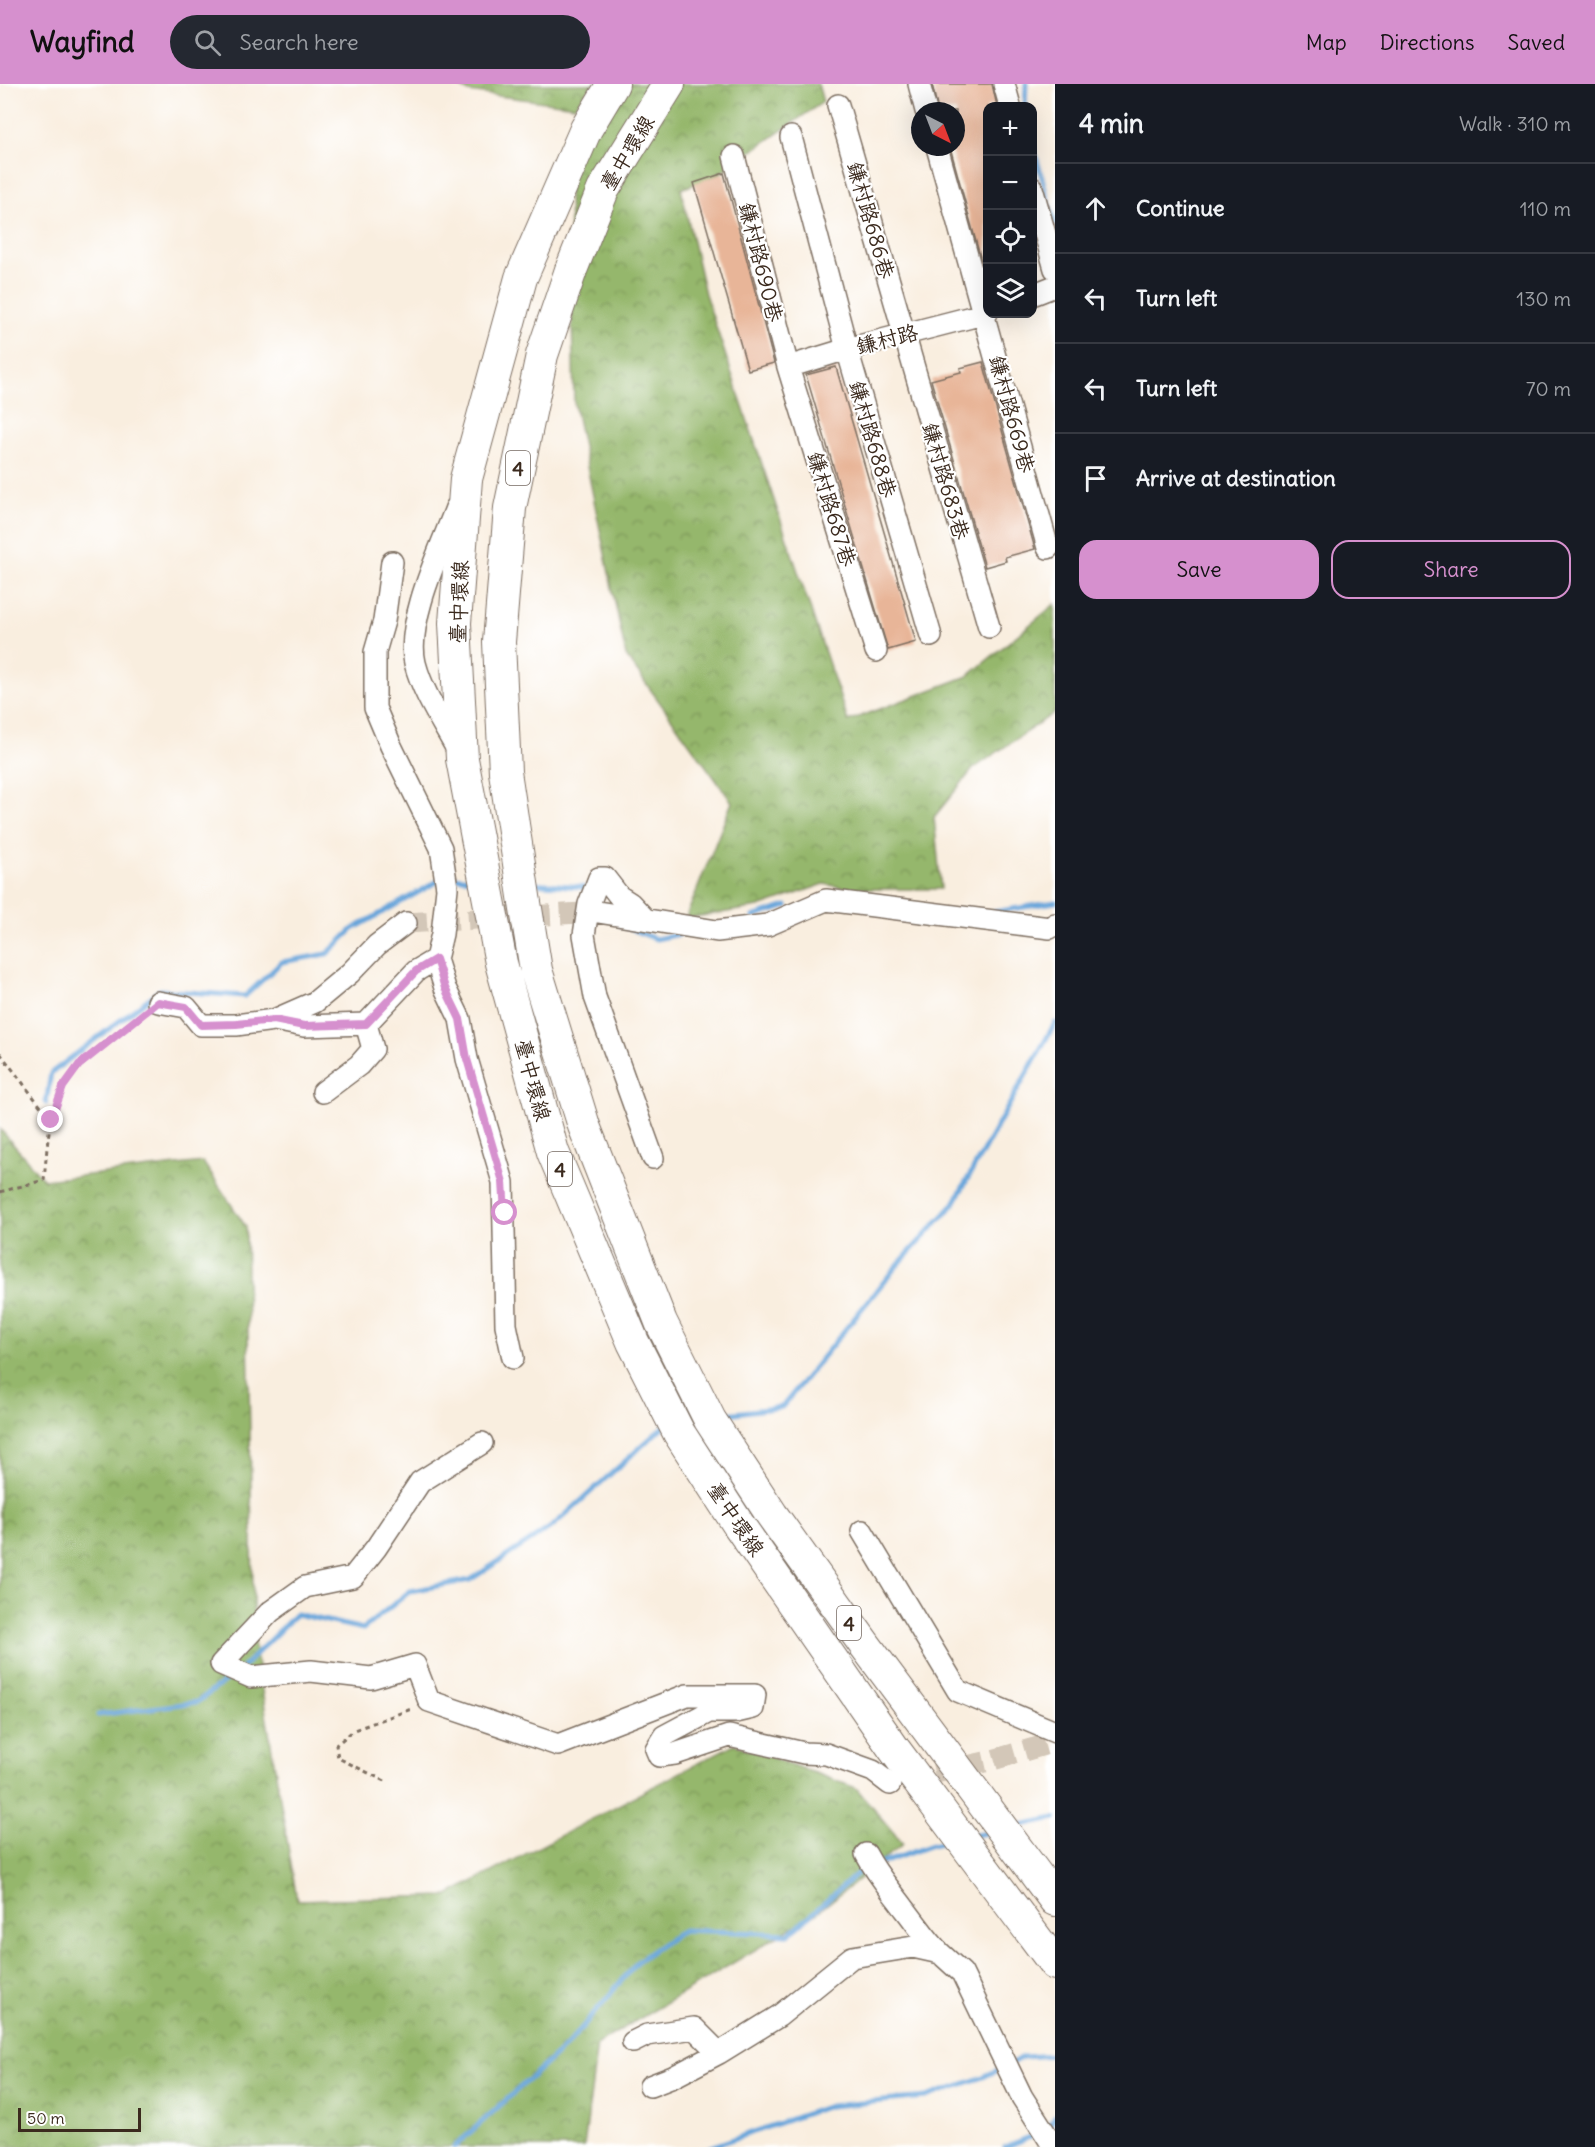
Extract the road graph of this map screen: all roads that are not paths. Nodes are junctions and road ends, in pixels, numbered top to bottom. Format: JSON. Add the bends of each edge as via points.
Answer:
{"nodes":[{"id":1,"x":613,"y":84,"type":"edge"},
{"id":2,"x":669,"y":84,"type":"edge"},
{"id":3,"x":919,"y":84,"type":"edge"},
{"id":4,"x":1004,"y":84,"type":"edge"},
{"id":5,"x":924,"y":102,"type":"edge"},
{"id":6,"x":1009,"y":102,"type":"edge"},
{"id":7,"x":838,"y":105,"type":"dead end"},
{"id":8,"x":791,"y":137,"type":"dead end"},
{"id":9,"x":734,"y":156,"type":"dead end"},
{"id":10,"x":940,"y":156,"type":"edge"},
{"id":11,"x":1037,"y":206,"type":"edge"},
{"id":12,"x":1055,"y":269,"type":"edge"},
{"id":13,"x":1055,"y":286,"type":"edge"},
{"id":14,"x":1037,"y":293,"type":"edge"},
{"id":15,"x":983,"y":304,"type":"edge"},
{"id":16,"x":983,"y":315,"type":"edge"},
{"id":17,"x":987,"y":318,"type":"edge"},
{"id":18,"x":903,"y":335,"type":"junction"},
{"id":19,"x":847,"y":349,"type":"junction"},
{"id":20,"x":788,"y":367,"type":"junction"},
{"id":21,"x":466,"y":479,"type":"junction"},
{"id":22,"x":1048,"y":548,"type":"dead end"},
{"id":23,"x":392,"y":562,"type":"dead end"},
{"id":24,"x":989,"y":627,"type":"dead end"},
{"id":25,"x":931,"y":636,"type":"dead end"},
{"id":26,"x":876,"y":651,"type":"dead end"},
{"id":27,"x":462,"y":759,"type":"junction"},
{"id":28,"x":598,"y":912,"type":"tunnel mouth"},
{"id":29,"x":645,"y":919,"type":"junction"},
{"id":30,"x":406,"y":923,"type":"tunnel mouth"},
{"id":31,"x":1055,"y":924,"type":"edge"},
{"id":32,"x":436,"y":959,"type":"junction"},
{"id":33,"x":158,"y":1002,"type":"road end"},
{"id":34,"x":274,"y":1020,"type":"junction"},
{"id":35,"x":366,"y":1024,"type":"junction"},
{"id":36,"x":323,"y":1092,"type":"dead end"},
{"id":37,"x":652,"y":1158,"type":"dead end"},
{"id":38,"x":513,"y":1358,"type":"dead end"},
{"id":39,"x":482,"y":1443,"type":"dead end"},
{"id":40,"x":862,"y":1531,"type":"dead end"},
{"id":41,"x":1055,"y":1732,"type":"edge"},
{"id":42,"x":890,"y":1784,"type":"tunnel mouth"},
{"id":43,"x":866,"y":1854,"type":"dead end"},
{"id":44,"x":1055,"y":1900,"type":"edge"},
{"id":45,"x":940,"y":1953,"type":"junction"},
{"id":46,"x":1055,"y":1964,"type":"edge"},
{"id":47,"x":633,"y":2042,"type":"dead end"},
{"id":48,"x":719,"y":2053,"type":"junction"},
{"id":49,"x":650,"y":2086,"type":"dead end"},
{"id":50,"x":1054,"y":2147,"type":"edge"}],
"edges":[{"from":1,"to":21,"type":"highway","name":"臺中環線","number":"4","via":[[586,129],[521,278]]},
{"from":2,"to":44,"type":"highway","name":"臺中環線","number":"4","via":[[603,190],[571,270],[542,355],[510,508],[499,642],[505,772],[536,970],[584,1126],[661,1322],[708,1415],[772,1515],[865,1645]]},
{"from":3,"to":5,"type":"street"},
{"from":4,"to":6,"type":"street"},
{"from":7,"to":18,"type":"street","name":"鎌村路686巷"},
{"from":8,"to":19,"type":"street","name":"鎌村路688巷"},
{"from":9,"to":20,"type":"street","name":"鎌村路690巷"},
{"from":10,"to":15,"type":"street","name":"鎌村路669巷"},
{"from":11,"to":12,"type":"street"},
{"from":13,"to":14,"type":"street"},
{"from":16,"to":18,"type":"street","name":"鎌村路"},
{"from":17,"to":22,"type":"street","name":"鎌村路669巷"},
{"from":18,"to":19,"type":"street","name":"鎌村路"},
{"from":18,"to":24,"type":"street","name":"鎌村路683巷"},
{"from":19,"to":20,"type":"street","name":"鎌村路"},
{"from":19,"to":25,"type":"street","name":"鎌村路688巷"},
{"from":20,"to":26,"type":"street","name":"鎌村路687巷"},
{"from":21,"to":27,"type":"highway","name":"臺中環線","number":"4","via":[[455,622]]},
{"from":21,"to":27,"type":"street","via":[[428,584],[413,641],[422,683]]},
{"from":23,"to":32,"type":"street","via":[[384,621],[375,652],[375,708],[441,848],[447,888]]},
{"from":27,"to":46,"type":"highway","name":"臺中環線","number":"4","via":[[501,963],[553,1152],[633,1342],[673,1421],[738,1524],[894,1749]]},
{"from":28,"to":29,"type":"street"},
{"from":29,"to":31,"type":"street","via":[[717,931],[768,925],[826,900],[1050,928]]},
{"from":29,"to":37,"type":"street","via":[[605,878],[599,878],[589,904],[584,935],[595,997]]},
{"from":30,"to":34,"type":"street","via":[[315,1002]]},
{"from":32,"to":35,"type":"street","via":[[416,971]]},
{"from":32,"to":38,"type":"street","via":[[460,1019],[467,1059],[503,1182],[506,1325]]},
{"from":33,"to":34,"type":"street","via":[[186,1007],[201,1025]]},
{"from":34,"to":35,"type":"street","via":[[304,1026]]},
{"from":35,"to":36,"type":"street","via":[[373,1049],[359,1065]]},
{"from":39,"to":42,"type":"street","via":[[420,1482],[353,1577],[304,1587],[270,1612],[221,1664],[251,1677],[311,1671],[371,1678],[415,1665],[429,1701],[558,1745],[687,1695],[754,1695],[753,1708],[709,1712],[664,1736],[656,1749],[659,1756],[729,1736],[826,1755],[873,1771]]},
{"from":40,"to":41,"type":"street","via":[[958,1691]]},
{"from":43,"to":45,"type":"street","via":[[877,1876]]},
{"from":45,"to":48,"type":"street","via":[[913,1947],[852,1957],[779,2016]]},
{"from":45,"to":50,"type":"street","via":[[962,1973],[1022,2097]]},
{"from":47,"to":48,"type":"street","via":[[647,2035],[694,2028]]},
{"from":48,"to":49,"type":"street"}]}
